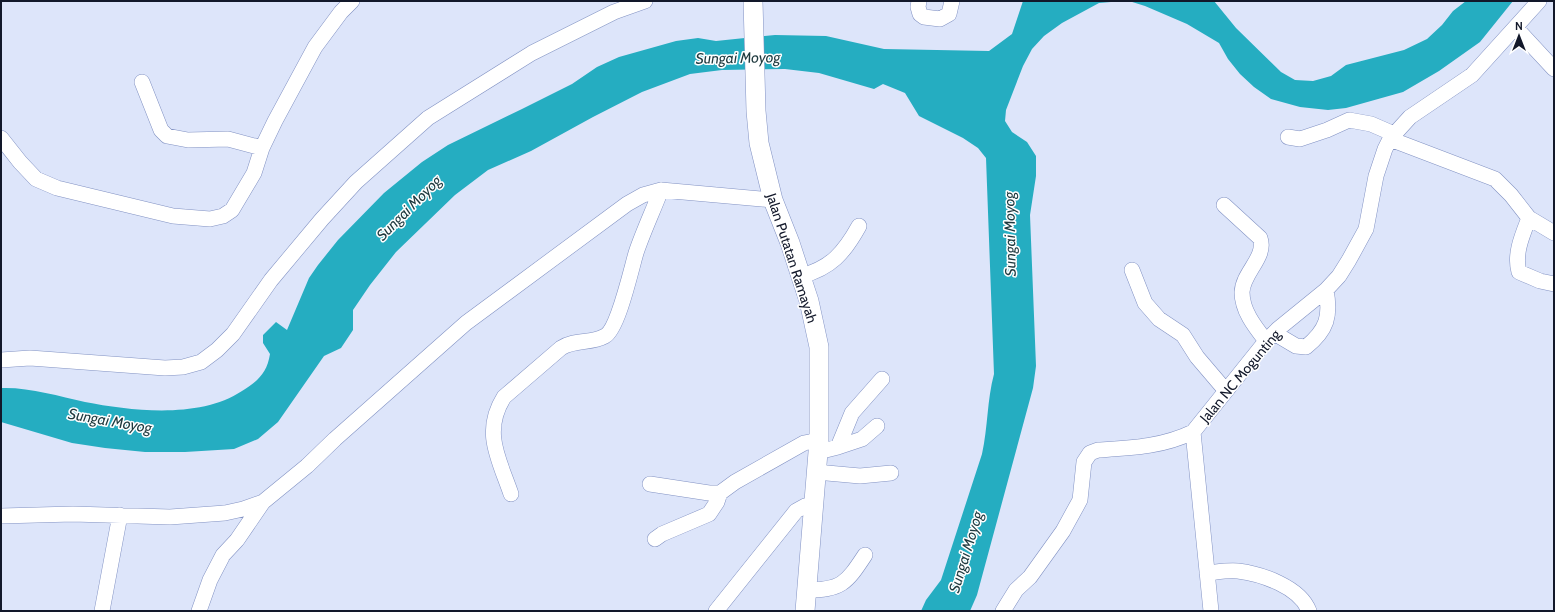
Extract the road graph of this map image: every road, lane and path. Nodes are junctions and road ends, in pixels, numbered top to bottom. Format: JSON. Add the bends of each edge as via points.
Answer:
{"nodes":[{"id":1,"x":352,"y":1,"type":"edge"},
{"id":2,"x":645,"y":1,"type":"edge"},
{"id":3,"x":919,"y":1,"type":"edge"},
{"id":4,"x":952,"y":1,"type":"edge"},
{"id":5,"x":1539,"y":1,"type":"edge"},
{"id":6,"x":752,"y":7,"type":"edge"},
{"id":7,"x":1516,"y":28,"type":"junction"},
{"id":8,"x":1554,"y":69,"type":"edge"},
{"id":9,"x":142,"y":82,"type":"dead end"},
{"id":10,"x":1392,"y":136,"type":"junction"},
{"id":11,"x":1288,"y":137,"type":"dead end"},
{"id":12,"x":1,"y":138,"type":"edge"},
{"id":13,"x":262,"y":148,"type":"junction"},
{"id":14,"x":661,"y":190,"type":"junction"},
{"id":15,"x":773,"y":200,"type":"junction"},
{"id":16,"x":1224,"y":205,"type":"dead end"},
{"id":17,"x":1529,"y":218,"type":"junction"},
{"id":18,"x":859,"y":226,"type":"dead end"},
{"id":19,"x":1554,"y":233,"type":"edge"},
{"id":20,"x":1132,"y":270,"type":"dead end"},
{"id":21,"x":801,"y":276,"type":"junction"},
{"id":22,"x":1554,"y":284,"type":"edge"},
{"id":23,"x":1326,"y":290,"type":"junction"},
{"id":24,"x":1270,"y":337,"type":"junction"},
{"id":25,"x":1,"y":360,"type":"edge"},
{"id":26,"x":882,"y":379,"type":"dead end"},
{"id":27,"x":1226,"y":391,"type":"junction"},
{"id":28,"x":877,"y":426,"type":"dead end"},
{"id":29,"x":1193,"y":432,"type":"junction"},
{"id":30,"x":818,"y":446,"type":"junction"},
{"id":31,"x":838,"y":447,"type":"junction"},
{"id":32,"x":816,"y":472,"type":"junction"},
{"id":33,"x":891,"y":473,"type":"dead end"},
{"id":34,"x":650,"y":484,"type":"dead end"},
{"id":35,"x":720,"y":493,"type":"junction"},
{"id":36,"x":511,"y":494,"type":"dead end"},
{"id":37,"x":263,"y":502,"type":"junction"},
{"id":38,"x":814,"y":504,"type":"junction"},
{"id":39,"x":120,"y":515,"type":"junction"},
{"id":40,"x":1,"y":516,"type":"edge"},
{"id":41,"x":655,"y":539,"type":"dead end"},
{"id":42,"x":865,"y":556,"type":"dead end"},
{"id":43,"x":1207,"y":573,"type":"junction"},
{"id":44,"x":806,"y":590,"type":"junction"},
{"id":45,"x":102,"y":611,"type":"edge"},
{"id":46,"x":199,"y":611,"type":"edge"},
{"id":47,"x":716,"y":611,"type":"edge"},
{"id":48,"x":805,"y":611,"type":"edge"},
{"id":49,"x":1003,"y":611,"type":"edge"},
{"id":50,"x":1211,"y":611,"type":"edge"},
{"id":51,"x":1309,"y":611,"type":"edge"}],
"edges":[{"from":1,"to":13,"type":"street","via":[[315,47]]},
{"from":2,"to":25,"type":"street","via":[[614,12],[532,53],[428,118],[351,187],[271,280],[233,334],[201,362],[165,368],[30,358]]},
{"from":3,"to":4,"type":"street","via":[[920,14],[940,19],[949,14]]},
{"from":5,"to":7,"type":"street","name":"Jalan NC Mogunting"},
{"from":6,"to":15,"type":"main road","name":"Jalan Putatan Ramayah","via":[[759,143]]},
{"from":7,"to":8,"type":"street"},
{"from":7,"to":10,"type":"street","name":"Jalan NC Mogunting","via":[[1472,75],[1410,117]]},
{"from":9,"to":13,"type":"street","via":[[161,130],[168,136],[188,140],[228,140]]},
{"from":10,"to":11,"type":"street","via":[[1371,124],[1349,120],[1300,138]]},
{"from":10,"to":17,"type":"street","via":[[1495,179]]},
{"from":10,"to":23,"type":"street","name":"Jalan NC Mogunting","via":[[1376,176],[1366,229],[1339,276]]},
{"from":12,"to":13,"type":"street","via":[[36,179],[57,188],[173,216],[210,219],[223,216],[232,210],[254,173]]},
{"from":14,"to":15,"type":"street"},
{"from":14,"to":36,"type":"street","via":[[636,253],[611,330],[597,340],[570,343],[561,348],[504,397],[498,406],[492,428],[493,444]]},
{"from":14,"to":37,"type":"street","via":[[643,195],[627,204],[482,311]]},
{"from":15,"to":21,"type":"main road","name":"Jalan Putatan Ramayah"},
{"from":16,"to":24,"type":"street","via":[[1260,238],[1262,245],[1242,293],[1251,321]]},
{"from":17,"to":19,"type":"street"},
{"from":17,"to":22,"type":"street","via":[[1518,252],[1519,272],[1540,282]]},
{"from":18,"to":21,"type":"street","via":[[847,248],[832,262],[816,272]]},
{"from":20,"to":27,"type":"street","via":[[1145,303],[1159,319],[1183,335],[1197,357]]},
{"from":21,"to":30,"type":"main road","name":"Jalan Putatan Ramayah","via":[[819,347]]},
{"from":23,"to":24,"type":"street","name":"Jalan NC Mogunting"},
{"from":23,"to":24,"type":"street","via":[[1329,306],[1327,321],[1310,344],[1306,347],[1296,346]]},
{"from":24,"to":27,"type":"street","name":"Jalan NC Mogunting"},
{"from":26,"to":31,"type":"street","via":[[852,412]]},
{"from":27,"to":29,"type":"street","name":"Jalan NC Mogunting"},
{"from":28,"to":31,"type":"street","via":[[862,439]]},
{"from":29,"to":43,"type":"street","name":"Jalan NC Mogunting"},
{"from":29,"to":49,"type":"street","via":[[1177,440],[1151,447],[1098,450],[1090,453],[1084,462],[1080,500],[1063,531],[1030,577],[1016,590]]},
{"from":30,"to":31,"type":"street"},
{"from":30,"to":32,"type":"main road","name":"Jalan Putatan Ramayah"},
{"from":30,"to":35,"type":"street","via":[[804,443]]},
{"from":32,"to":33,"type":"street","via":[[860,476]]},
{"from":32,"to":38,"type":"main road","name":"Jalan Putatan Ramayah"},
{"from":34,"to":35,"type":"street"},
{"from":35,"to":41,"type":"street","via":[[709,514]]},
{"from":37,"to":39,"type":"street","via":[[226,513]]},
{"from":37,"to":46,"type":"street","via":[[237,540],[223,555],[210,580]]},
{"from":38,"to":44,"type":"main road","name":"Jalan Putatan Ramayah"},
{"from":38,"to":47,"type":"street","via":[[796,511]]},
{"from":39,"to":40,"type":"street"},
{"from":39,"to":45,"type":"street"},
{"from":42,"to":44,"type":"street","via":[[852,575],[837,587]]},
{"from":43,"to":50,"type":"street","name":"Jalan NC Mogunting"},
{"from":43,"to":51,"type":"street","via":[[1238,571],[1263,577],[1293,591]]},
{"from":44,"to":48,"type":"main road","name":"Jalan Putatan Ramayah"}]}
